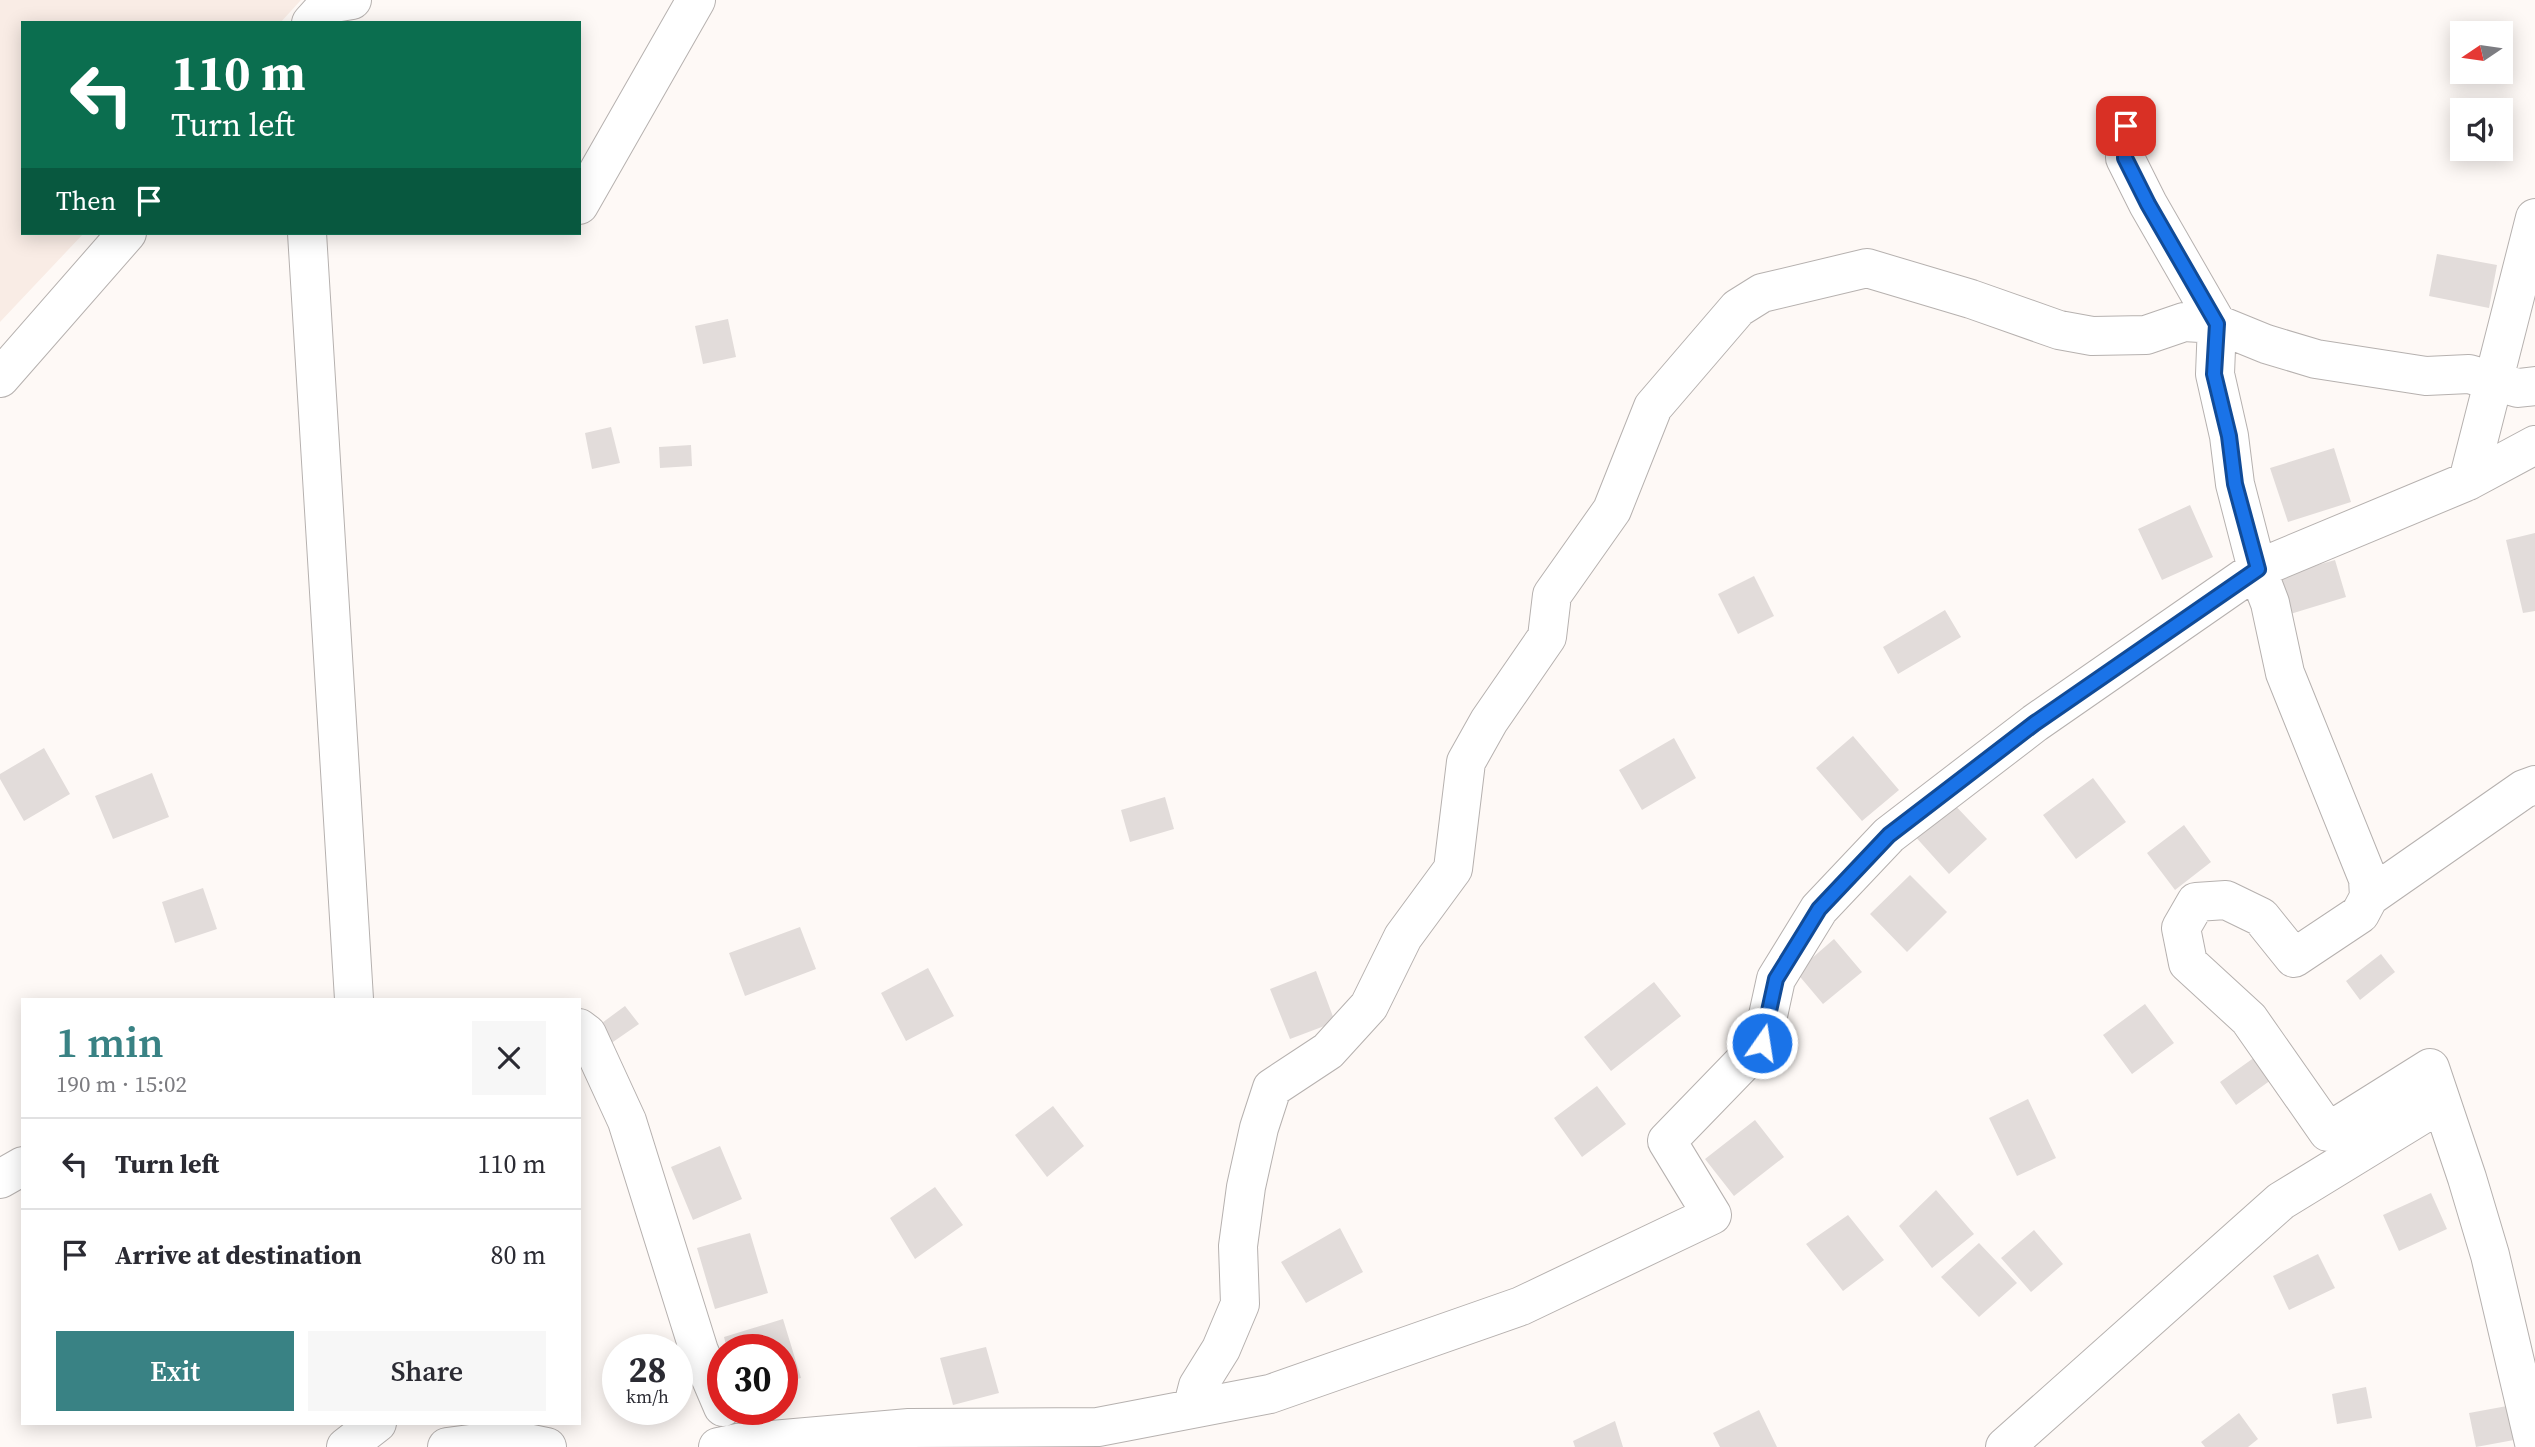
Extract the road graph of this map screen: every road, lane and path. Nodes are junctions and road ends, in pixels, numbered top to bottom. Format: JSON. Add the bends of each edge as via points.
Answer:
{"nodes":[{"id":1,"x":352,"y":0,"type":"edge"},
{"id":2,"x":696,"y":0,"type":"edge"},
{"id":3,"x":313,"y":21,"type":"edge"},
{"id":4,"x":2126,"y":126,"type":"dead end"},
{"id":5,"x":581,"y":201,"type":"edge"},
{"id":6,"x":2535,"y":218,"type":"edge"},
{"id":7,"x":125,"y":235,"type":"edge"},
{"id":8,"x":307,"y":235,"type":"edge"},
{"id":9,"x":2217,"y":324,"type":"junction"},
{"id":10,"x":0,"y":378,"type":"edge"},
{"id":11,"x":2494,"y":381,"type":"junction"},
{"id":12,"x":2535,"y":387,"type":"edge"},
{"id":13,"x":2535,"y":446,"type":"edge"},
{"id":14,"x":2468,"y":481,"type":"junction"},
{"id":15,"x":2258,"y":569,"type":"junction"},
{"id":16,"x":2535,"y":785,"type":"edge"},
{"id":17,"x":2369,"y":897,"type":"junction"},
{"id":18,"x":354,"y":998,"type":"edge"},
{"id":19,"x":581,"y":1030,"type":"edge"},
{"id":20,"x":2441,"y":1103,"type":"junction"},
{"id":21,"x":21,"y":1167,"type":"edge"},
{"id":22,"x":0,"y":1179,"type":"edge"},
{"id":23,"x":1192,"y":1409,"type":"junction"},
{"id":24,"x":374,"y":1425,"type":"edge"},
{"id":25,"x":725,"y":1426,"type":"edge"},
{"id":26,"x":1039,"y":1438,"type":"edge"},
{"id":27,"x":346,"y":1447,"type":"edge"},
{"id":28,"x":447,"y":1447,"type":"edge"},
{"id":29,"x":547,"y":1447,"type":"edge"},
{"id":30,"x":2005,"y":1447,"type":"edge"},
{"id":31,"x":2535,"y":1447,"type":"edge"}],
"edges":[{"from":1,"to":3,"type":"street","via":[[328,4]]},
{"from":2,"to":5,"type":"street"},
{"from":4,"to":9,"type":"street","via":[[2125,158]]},
{"from":6,"to":11,"type":"street"},
{"from":7,"to":10,"type":"street"},
{"from":8,"to":18,"type":"street"},
{"from":9,"to":11,"type":"street","via":[[2316,359],[2426,376],[2469,374]]},
{"from":9,"to":15,"type":"street","via":[[2214,374],[2235,484]]},
{"from":9,"to":23,"type":"street","via":[[2184,322],[2146,335],[2092,336],[2060,330],[1867,268],[1762,293],[1738,308],[1653,407],[1612,510],[1552,595],[1547,637],[1466,762],[1452,869],[1403,937],[1369,1006],[1328,1051],[1272,1088],[1251,1163],[1238,1247],[1240,1304],[1221,1349],[1198,1386]]},
{"from":11,"to":12,"type":"street"},
{"from":11,"to":14,"type":"street"},
{"from":13,"to":14,"type":"street"},
{"from":14,"to":15,"type":"street"},
{"from":15,"to":17,"type":"street","via":[[2285,673],[2368,879]]},
{"from":15,"to":23,"type":"street","via":[[2035,723],[1889,835],[1819,909],[1776,979],[1762,1043],[1667,1141],[1712,1215],[1521,1306],[1270,1394]]},
{"from":16,"to":17,"type":"street"},
{"from":17,"to":20,"type":"street","via":[[2360,914],[2294,958],[2261,917],[2226,900],[2196,902],[2181,928],[2188,962],[2249,1019],[2328,1132],[2430,1068]]},
{"from":19,"to":25,"type":"street","via":[[627,1121]]},
{"from":20,"to":30,"type":"street","via":[[2281,1201]]},
{"from":20,"to":31,"type":"street","via":[[2490,1255]]},
{"from":21,"to":22,"type":"street"},
{"from":23,"to":26,"type":"street"},
{"from":24,"to":27,"type":"street"},
{"from":25,"to":26,"type":"street","via":[[909,1428]]},
{"from":28,"to":29,"type":"street","via":[[508,1439]]}]}
